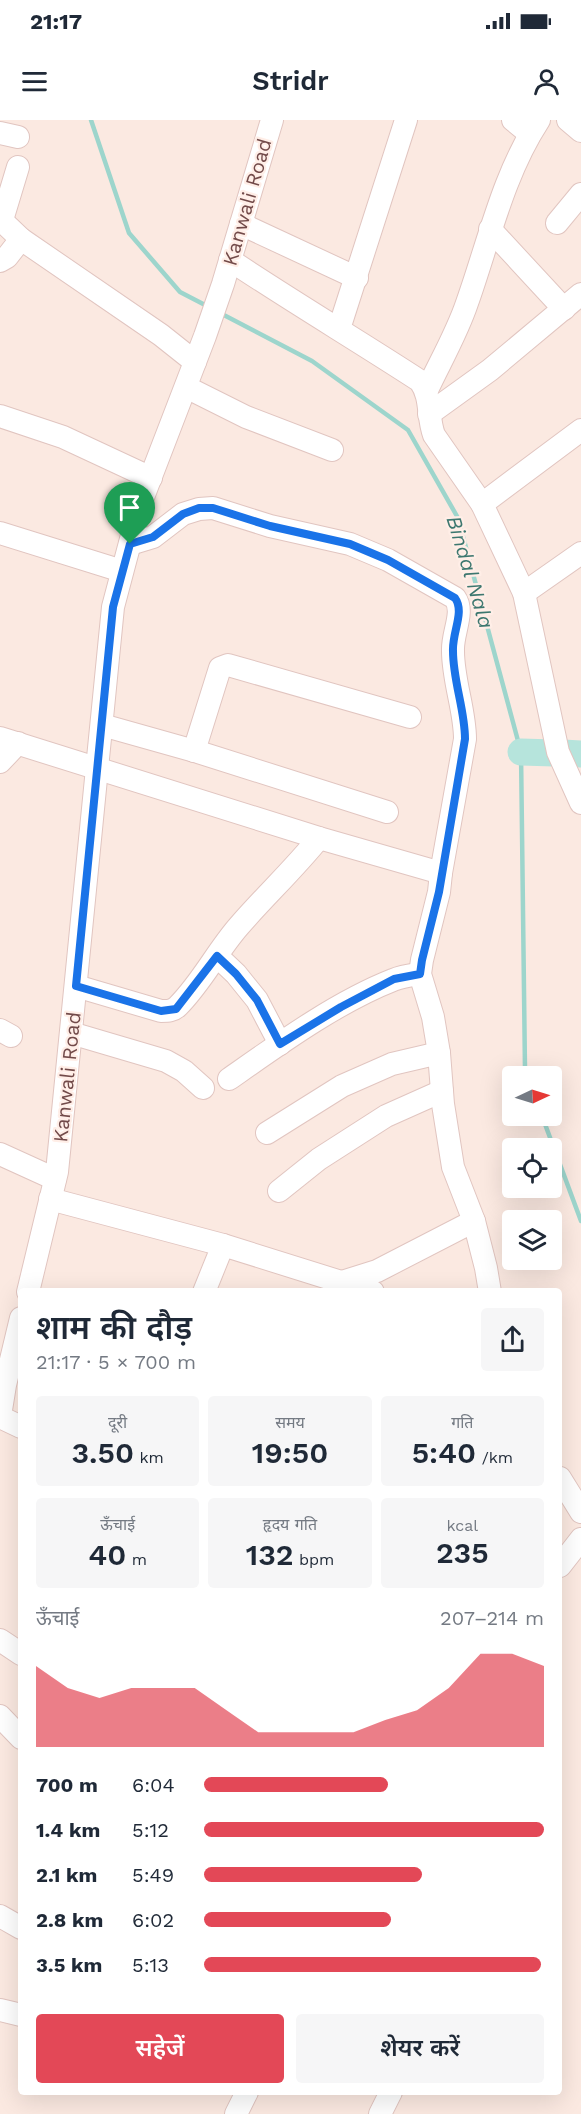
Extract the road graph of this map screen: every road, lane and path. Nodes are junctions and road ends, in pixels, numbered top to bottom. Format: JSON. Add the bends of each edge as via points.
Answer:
{"nodes":[{"id":1,"x":272,"y":120,"type":"edge"},
{"id":2,"x":406,"y":120,"type":"edge"},
{"id":3,"x":568,"y":120,"type":"edge"},
{"id":4,"x":528,"y":125,"type":"edge"},
{"id":5,"x":581,"y":131,"type":"edge"},
{"id":6,"x":18,"y":167,"type":"dead end"},
{"id":7,"x":581,"y":194,"type":"edge"},
{"id":8,"x":1,"y":220,"type":"edge"},
{"id":9,"x":557,"y":223,"type":"dead end"},
{"id":10,"x":241,"y":224,"type":"junction"},
{"id":11,"x":490,"y":229,"type":"junction"},
{"id":12,"x":21,"y":239,"type":"junction"},
{"id":13,"x":230,"y":260,"type":"junction"},
{"id":14,"x":0,"y":261,"type":"edge"},
{"id":15,"x":357,"y":278,"type":"junction"},
{"id":16,"x":581,"y":294,"type":"edge"},
{"id":17,"x":564,"y":309,"type":"junction"},
{"id":18,"x":339,"y":329,"type":"junction"},
{"id":19,"x":195,"y":362,"type":"junction"},
{"id":20,"x":186,"y":387,"type":"junction"},
{"id":21,"x":427,"y":390,"type":"junction"},
{"id":22,"x":429,"y":414,"type":"junction"},
{"id":23,"x":0,"y":416,"type":"edge"},
{"id":24,"x":581,"y":430,"type":"edge"},
{"id":25,"x":332,"y":450,"type":"dead end"},
{"id":26,"x":151,"y":478,"type":"junction"},
{"id":27,"x":482,"y":504,"type":"junction"},
{"id":28,"x":0,"y":533,"type":"edge"},
{"id":29,"x":130,"y":544,"type":"junction"},
{"id":30,"x":581,"y":553,"type":"edge"},
{"id":31,"x":122,"y":571,"type":"junction"},
{"id":32,"x":524,"y":593,"type":"junction"},
{"id":33,"x":410,"y":717,"type":"dead end"},
{"id":34,"x":102,"y":725,"type":"junction"},
{"id":35,"x":9,"y":741,"type":"edge"},
{"id":36,"x":194,"y":752,"type":"junction"},
{"id":37,"x":0,"y":762,"type":"edge"},
{"id":38,"x":98,"y":768,"type":"junction"},
{"id":39,"x":575,"y":773,"type":"edge"},
{"id":40,"x":581,"y":803,"type":"edge"},
{"id":41,"x":387,"y":812,"type":"dead end"},
{"id":42,"x":320,"y":838,"type":"junction"},
{"id":43,"x":441,"y":873,"type":"junction"},
{"id":44,"x":217,"y":956,"type":"junction"},
{"id":45,"x":420,"y":974,"type":"junction"},
{"id":46,"x":76,"y":986,"type":"junction"},
{"id":47,"x":71,"y":1033,"type":"junction"},
{"id":48,"x":280,"y":1044,"type":"junction"},
{"id":49,"x":439,"y":1053,"type":"junction"},
{"id":50,"x":230,"y":1079,"type":"dead end"},
{"id":51,"x":203,"y":1088,"type":"dead end"},
{"id":52,"x":442,"y":1091,"type":"junction"},
{"id":53,"x":267,"y":1133,"type":"dead end"},
{"id":54,"x":0,"y":1154,"type":"edge"},
{"id":55,"x":53,"y":1189,"type":"junction"},
{"id":56,"x":279,"y":1191,"type":"dead end"},
{"id":57,"x":474,"y":1221,"type":"junction"},
{"id":58,"x":223,"y":1245,"type":"junction"},
{"id":59,"x":342,"y":1282,"type":"junction"},
{"id":60,"x":29,"y":1288,"type":"edge"},
{"id":61,"x":206,"y":1288,"type":"edge"},
{"id":62,"x":361,"y":1288,"type":"edge"},
{"id":63,"x":489,"y":1288,"type":"edge"},
{"id":64,"x":18,"y":1328,"type":"edge"},
{"id":65,"x":2,"y":1384,"type":"edge"},
{"id":66,"x":0,"y":1416,"type":"edge"},
{"id":67,"x":18,"y":1425,"type":"edge"},
{"id":68,"x":562,"y":1481,"type":"edge"},
{"id":69,"x":581,"y":1512,"type":"edge"},
{"id":70,"x":581,"y":1539,"type":"edge"},
{"id":71,"x":562,"y":1563,"type":"edge"},
{"id":72,"x":0,"y":1641,"type":"edge"},
{"id":73,"x":18,"y":1652,"type":"edge"},
{"id":74,"x":0,"y":1716,"type":"edge"},
{"id":75,"x":18,"y":1735,"type":"edge"},
{"id":76,"x":0,"y":1916,"type":"edge"},
{"id":77,"x":18,"y":1926,"type":"edge"},
{"id":78,"x":0,"y":2010,"type":"edge"},
{"id":79,"x":18,"y":2014,"type":"edge"},
{"id":80,"x":246,"y":2095,"type":"edge"},
{"id":81,"x":390,"y":2095,"type":"edge"},
{"id":82,"x":236,"y":2114,"type":"edge"},
{"id":83,"x":380,"y":2114,"type":"edge"}],
"edges":[{"from":1,"to":10,"type":"street","name":"Kanwali Road"},
{"from":2,"to":15,"type":"street"},
{"from":3,"to":5,"type":"street"},
{"from":4,"to":11,"type":"street"},
{"from":6,"to":8,"type":"street"},
{"from":7,"to":9,"type":"street"},
{"from":8,"to":12,"type":"street"},
{"from":10,"to":13,"type":"street","name":"Kanwali Road"},
{"from":10,"to":15,"type":"street"},
{"from":11,"to":17,"type":"street"},
{"from":11,"to":21,"type":"street","via":[[467,304]]},
{"from":12,"to":14,"type":"street"},
{"from":12,"to":19,"type":"street"},
{"from":13,"to":18,"type":"street"},
{"from":13,"to":19,"type":"street","name":"Kanwali Road"},
{"from":15,"to":18,"type":"street"},
{"from":16,"to":17,"type":"street"},
{"from":17,"to":22,"type":"street"},
{"from":18,"to":21,"type":"street","via":[[420,381]]},
{"from":19,"to":20,"type":"street","name":"Kanwali Road"},
{"from":20,"to":25,"type":"street","via":[[246,417]]},
{"from":20,"to":26,"type":"street","name":"Kanwali Road"},
{"from":21,"to":22,"type":"street"},
{"from":22,"to":27,"type":"street","via":[[434,435]]},
{"from":23,"to":26,"type":"street","via":[[63,437]]},
{"from":24,"to":27,"type":"street"},
{"from":26,"to":29,"type":"street","name":"Kanwali Road"},
{"from":27,"to":32,"type":"street"},
{"from":28,"to":31,"type":"street"},
{"from":29,"to":31,"type":"street","name":"Kanwali Road"},
{"from":29,"to":43,"type":"street","via":[[153,537],[183,514],[213,508],[350,544],[388,560],[455,598],[460,612],[453,651],[465,739]]},
{"from":30,"to":32,"type":"street"},
{"from":31,"to":34,"type":"street","name":"Kanwali Road","via":[[113,607]]},
{"from":32,"to":39,"type":"street","via":[[558,752]]},
{"from":33,"to":36,"type":"street","via":[[228,665],[220,668]]},
{"from":34,"to":36,"type":"street"},
{"from":34,"to":38,"type":"street","name":"Kanwali Road"},
{"from":35,"to":37,"type":"street"},
{"from":35,"to":38,"type":"street"},
{"from":36,"to":41,"type":"street"},
{"from":38,"to":42,"type":"street"},
{"from":38,"to":46,"type":"street","name":"Kanwali Road"},
{"from":39,"to":40,"type":"street"},
{"from":42,"to":43,"type":"street"},
{"from":42,"to":44,"type":"street","via":[[238,927]]},
{"from":43,"to":45,"type":"street"},
{"from":44,"to":46,"type":"street","via":[[176,1009],[169,1011]]},
{"from":44,"to":48,"type":"street","via":[[257,1000]]},
{"from":45,"to":48,"type":"street","via":[[394,979]]},
{"from":45,"to":49,"type":"street"},
{"from":46,"to":47,"type":"street","name":"Kanwali Road"},
{"from":47,"to":51,"type":"street","via":[[166,1061]]},
{"from":47,"to":55,"type":"street","name":"Kanwali Road"},
{"from":48,"to":50,"type":"street"},
{"from":49,"to":52,"type":"street"},
{"from":49,"to":53,"type":"street","via":[[392,1064],[342,1086]]},
{"from":52,"to":56,"type":"street","via":[[386,1116],[319,1159]]},
{"from":52,"to":57,"type":"street","via":[[453,1167]]},
{"from":54,"to":55,"type":"street"},
{"from":55,"to":58,"type":"street"},
{"from":55,"to":60,"type":"street","name":"Kanwali Road"},
{"from":57,"to":59,"type":"street","via":[[377,1271]]},
{"from":57,"to":63,"type":"street"},
{"from":58,"to":59,"type":"street"},
{"from":58,"to":61,"type":"street"},
{"from":59,"to":62,"type":"street"},
{"from":64,"to":65,"type":"street"},
{"from":65,"to":66,"type":"street"},
{"from":66,"to":67,"type":"street"},
{"from":68,"to":69,"type":"street"},
{"from":70,"to":71,"type":"street"},
{"from":72,"to":73,"type":"street"},
{"from":74,"to":75,"type":"street"},
{"from":76,"to":77,"type":"street"},
{"from":78,"to":79,"type":"street"},
{"from":80,"to":82,"type":"street"},
{"from":81,"to":83,"type":"street"}]}
